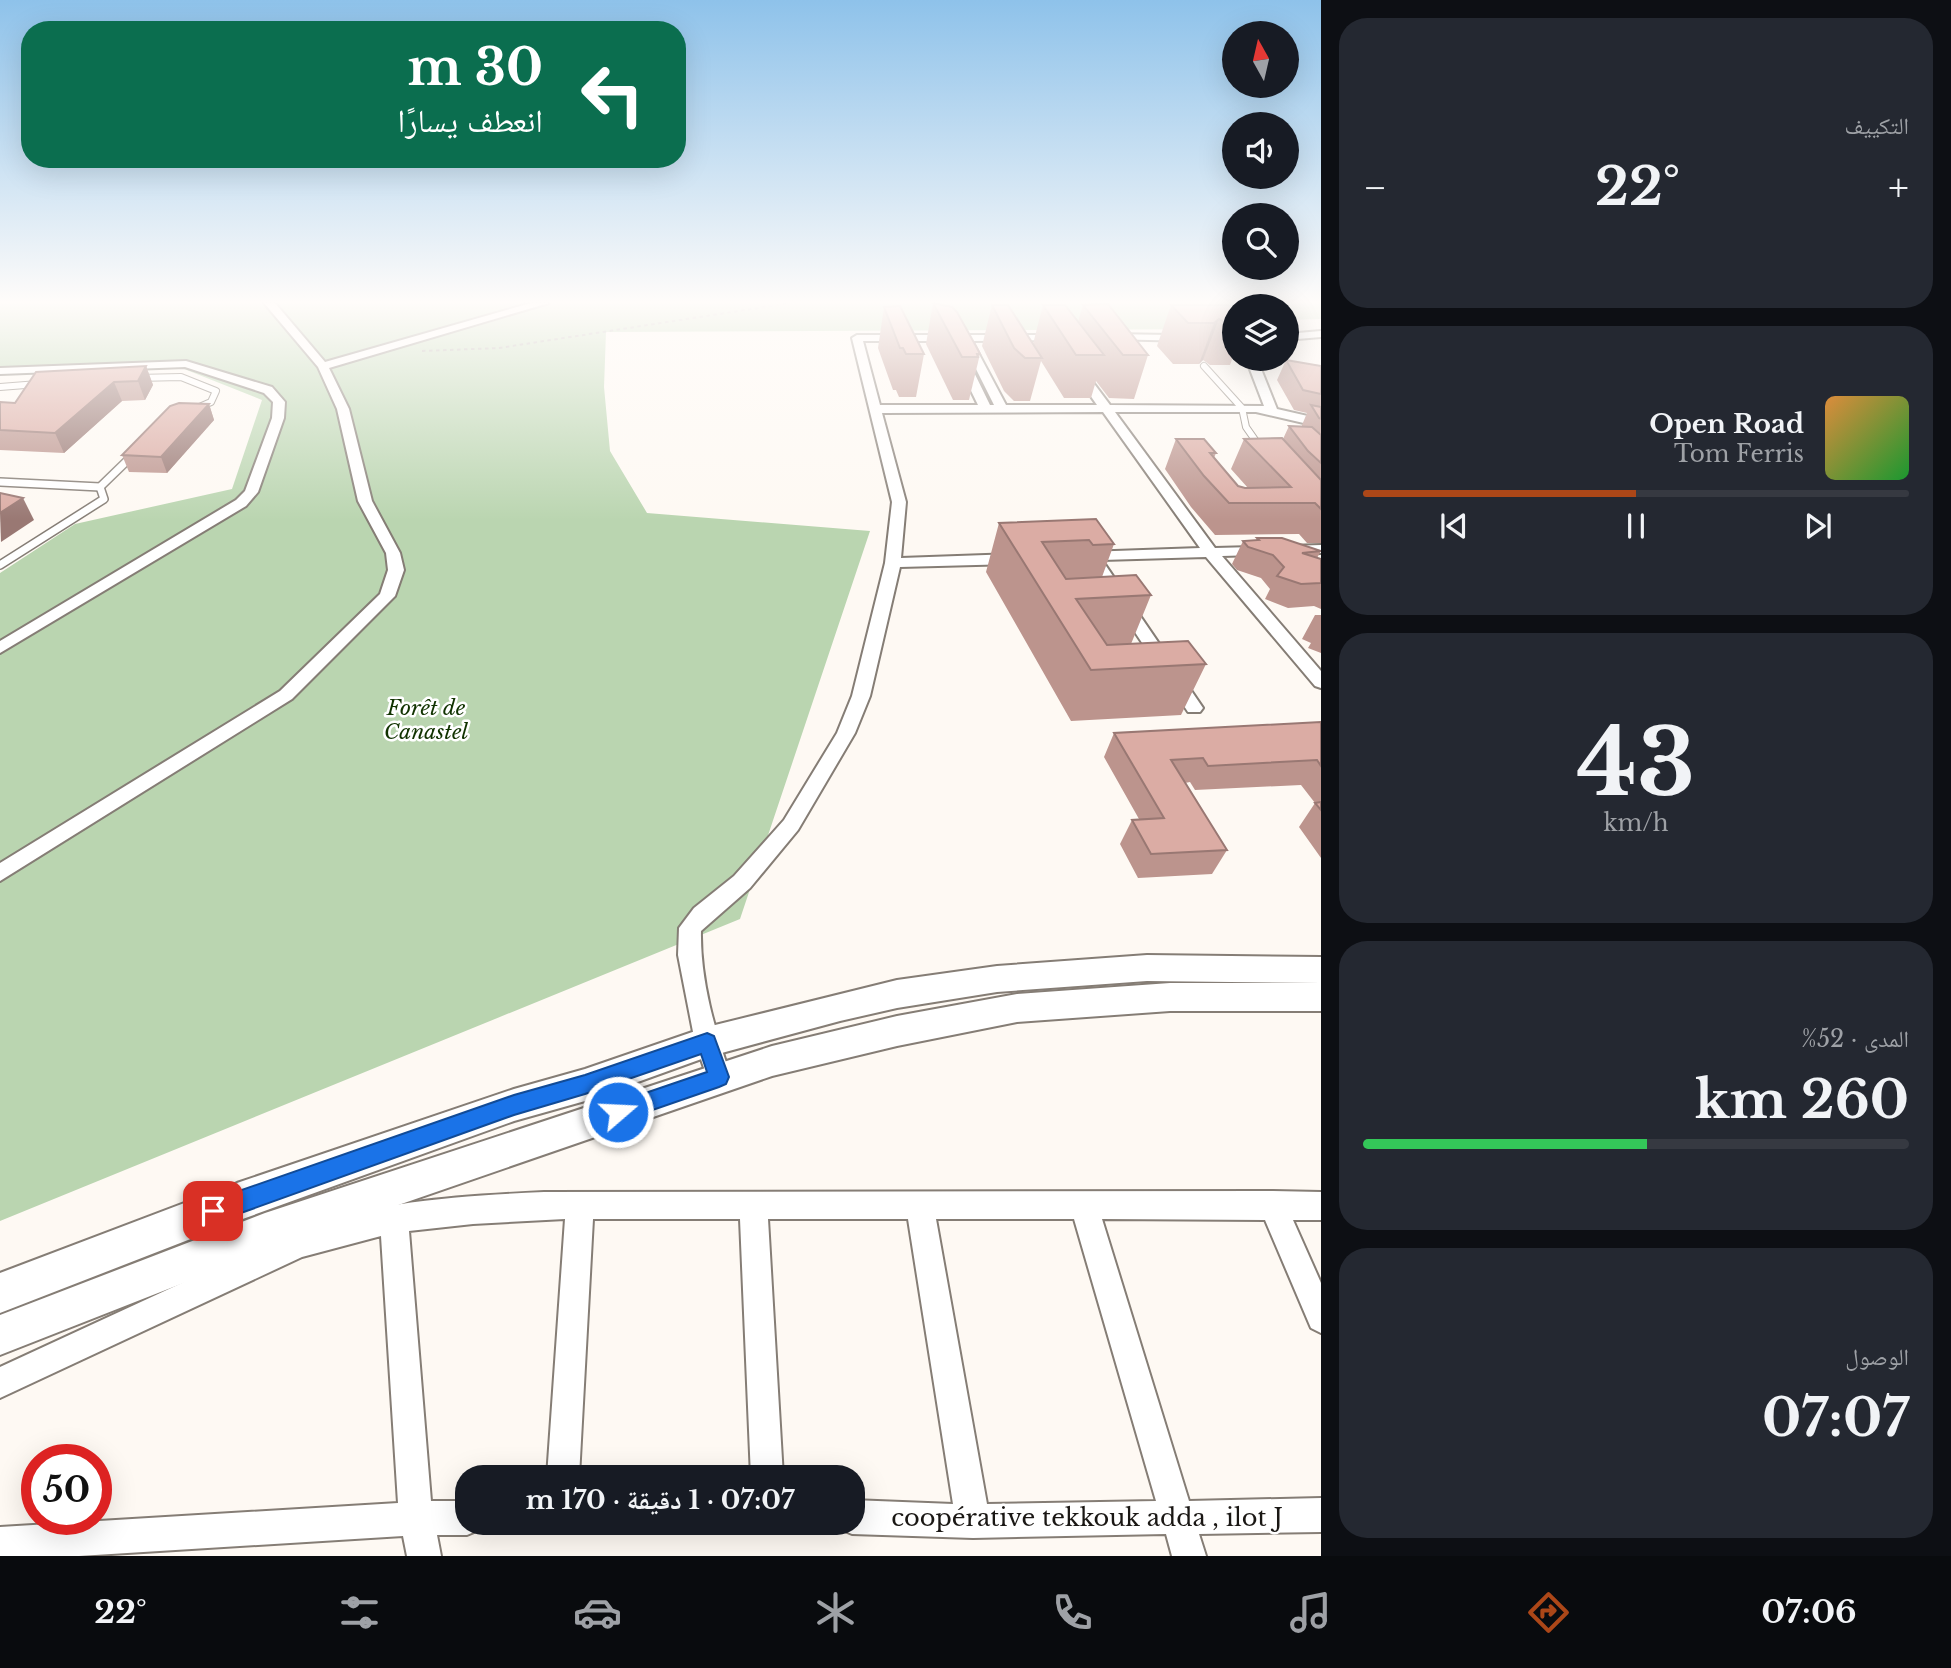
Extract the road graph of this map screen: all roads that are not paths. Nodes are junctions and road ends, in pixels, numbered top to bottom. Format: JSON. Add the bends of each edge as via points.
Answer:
{"nodes":[{"id":1,"x":223,"y":376,"type":"edge"},
{"id":2,"x":327,"y":376,"type":"edge"},
{"id":3,"x":867,"y":376,"type":"edge"},
{"id":4,"x":970,"y":376,"type":"edge"},
{"id":5,"x":984,"y":376,"type":"edge"},
{"id":6,"x":1084,"y":376,"type":"edge"},
{"id":7,"x":1213,"y":376,"type":"edge"},
{"id":8,"x":1258,"y":376,"type":"edge"},
{"id":9,"x":134,"y":378,"type":"edge"},
{"id":10,"x":987,"y":380,"type":"junction"},
{"id":11,"x":972,"y":381,"type":"junction"},
{"id":12,"x":40,"y":384,"type":"edge"},
{"id":13,"x":0,"y":387,"type":"edge"},
{"id":14,"x":1242,"y":408,"type":"junction"},
{"id":15,"x":876,"y":409,"type":"junction"},
{"id":16,"x":986,"y":409,"type":"junction"},
{"id":17,"x":1002,"y":409,"type":"junction"},
{"id":18,"x":1105,"y":409,"type":"junction"},
{"id":19,"x":189,"y":411,"type":"edge"},
{"id":20,"x":1272,"y":411,"type":"junction"},
{"id":21,"x":1321,"y":423,"type":"edge"},
{"id":22,"x":144,"y":444,"type":"edge"},
{"id":23,"x":1258,"y":444,"type":"junction"},
{"id":24,"x":1271,"y":445,"type":"edge"},
{"id":25,"x":1266,"y":454,"type":"edge"},
{"id":26,"x":0,"y":482,"type":"edge"},
{"id":27,"x":100,"y":487,"type":"junction"},
{"id":28,"x":1321,"y":549,"type":"edge"},
{"id":29,"x":1211,"y":553,"type":"junction"},
{"id":30,"x":1092,"y":556,"type":"junction"},
{"id":31,"x":1065,"y":557,"type":"edge"},
{"id":32,"x":1023,"y":559,"type":"edge"},
{"id":33,"x":893,"y":562,"type":"junction"},
{"id":34,"x":0,"y":565,"type":"edge"},
{"id":35,"x":0,"y":648,"type":"edge"},
{"id":36,"x":1321,"y":682,"type":"edge"},
{"id":37,"x":1194,"y":708,"type":"dead end"},
{"id":38,"x":0,"y":873,"type":"edge"},
{"id":39,"x":1321,"y":970,"type":"edge"},
{"id":40,"x":1321,"y":997,"type":"edge"},
{"id":41,"x":707,"y":1042,"type":"junction"},
{"id":42,"x":719,"y":1077,"type":"junction"},
{"id":43,"x":580,"y":1205,"type":"junction"},
{"id":44,"x":1084,"y":1205,"type":"junction"},
{"id":45,"x":1273,"y":1205,"type":"junction"},
{"id":46,"x":752,"y":1206,"type":"junction"},
{"id":47,"x":1321,"y":1206,"type":"edge"},
{"id":48,"x":920,"y":1207,"type":"junction"},
{"id":49,"x":394,"y":1220,"type":"junction"},
{"id":50,"x":0,"y":1293,"type":"edge"},
{"id":51,"x":1321,"y":1318,"type":"edge"},
{"id":52,"x":0,"y":1335,"type":"edge"},
{"id":53,"x":0,"y":1383,"type":"edge"},
{"id":54,"x":564,"y":1465,"type":"edge"},
{"id":55,"x":766,"y":1465,"type":"edge"},
{"id":56,"x":1321,"y":1515,"type":"edge"},
{"id":57,"x":865,"y":1517,"type":"edge"},
{"id":58,"x":1177,"y":1517,"type":"junction"},
{"id":59,"x":418,"y":1518,"type":"junction"},
{"id":60,"x":455,"y":1518,"type":"edge"},
{"id":61,"x":973,"y":1521,"type":"junction"},
{"id":62,"x":0,"y":1544,"type":"edge"},
{"id":63,"x":424,"y":1556,"type":"edge"},
{"id":64,"x":1189,"y":1556,"type":"edge"}],
"edges":[{"from":1,"to":35,"type":"street","via":[[268,390],[279,402],[278,418],[251,492],[241,503]]},
{"from":2,"to":38,"type":"street","via":[[343,409],[365,501],[393,553],[396,570],[387,596],[286,695]]},
{"from":3,"to":15,"type":"street"},
{"from":4,"to":11,"type":"street"},
{"from":5,"to":10,"type":"street"},
{"from":6,"to":18,"type":"street"},
{"from":7,"to":14,"type":"lane"},
{"from":8,"to":20,"type":"street"},
{"from":9,"to":19,"type":"lane","via":[[181,377],[216,391],[211,402]]},
{"from":10,"to":11,"type":"street"},
{"from":10,"to":17,"type":"street"},
{"from":11,"to":16,"type":"street"},
{"from":12,"to":13,"type":"lane"},
{"from":14,"to":18,"type":"street"},
{"from":14,"to":20,"type":"street"},
{"from":14,"to":23,"type":"lane","via":[[1246,427]]},
{"from":15,"to":16,"type":"street"},
{"from":15,"to":33,"type":"street","via":[[899,502]]},
{"from":16,"to":17,"type":"street"},
{"from":17,"to":18,"type":"street"},
{"from":18,"to":29,"type":"street"},
{"from":20,"to":21,"type":"street"},
{"from":22,"to":27,"type":"lane"},
{"from":23,"to":24,"type":"lane"},
{"from":23,"to":25,"type":"lane"},
{"from":26,"to":27,"type":"lane"},
{"from":27,"to":34,"type":"lane","via":[[104,499]]},
{"from":28,"to":29,"type":"street"},
{"from":29,"to":30,"type":"street"},
{"from":29,"to":36,"type":"street"},
{"from":30,"to":31,"type":"street"},
{"from":30,"to":37,"type":"street"},
{"from":32,"to":33,"type":"street"},
{"from":33,"to":41,"type":"street","via":[[861,696],[846,733],[791,825],[742,882],[690,928],[689,955]]},
{"from":39,"to":41,"type":"main road","via":[[1147,968],[997,979],[897,994]]},
{"from":40,"to":42,"type":"main road","via":[[1170,997],[1017,1008],[897,1031]]},
{"from":41,"to":42,"type":"street"},
{"from":41,"to":50,"type":"main road","via":[[237,1202]]},
{"from":42,"to":52,"type":"main road","via":[[265,1232]]},
{"from":43,"to":46,"type":"street"},
{"from":43,"to":49,"type":"street","via":[[498,1206]]},
{"from":43,"to":54,"type":"street"},
{"from":44,"to":45,"type":"street"},
{"from":44,"to":48,"type":"street"},
{"from":44,"to":58,"type":"street"},
{"from":45,"to":47,"type":"street"},
{"from":45,"to":51,"type":"street"},
{"from":46,"to":48,"type":"street"},
{"from":46,"to":55,"type":"street"},
{"from":48,"to":61,"type":"street"},
{"from":49,"to":53,"type":"street","via":[[298,1244]]},
{"from":49,"to":59,"type":"street"},
{"from":56,"to":58,"type":"street","name":"coopérative tekkouk adda , ilot J"},
{"from":57,"to":61,"type":"street","name":"coopérative tekkouk adda , ilot J"},
{"from":58,"to":61,"type":"street","name":"coopérative tekkouk adda , ilot J"},
{"from":58,"to":64,"type":"street"},
{"from":59,"to":60,"type":"street"},
{"from":59,"to":62,"type":"street"},
{"from":59,"to":63,"type":"street"}]}
